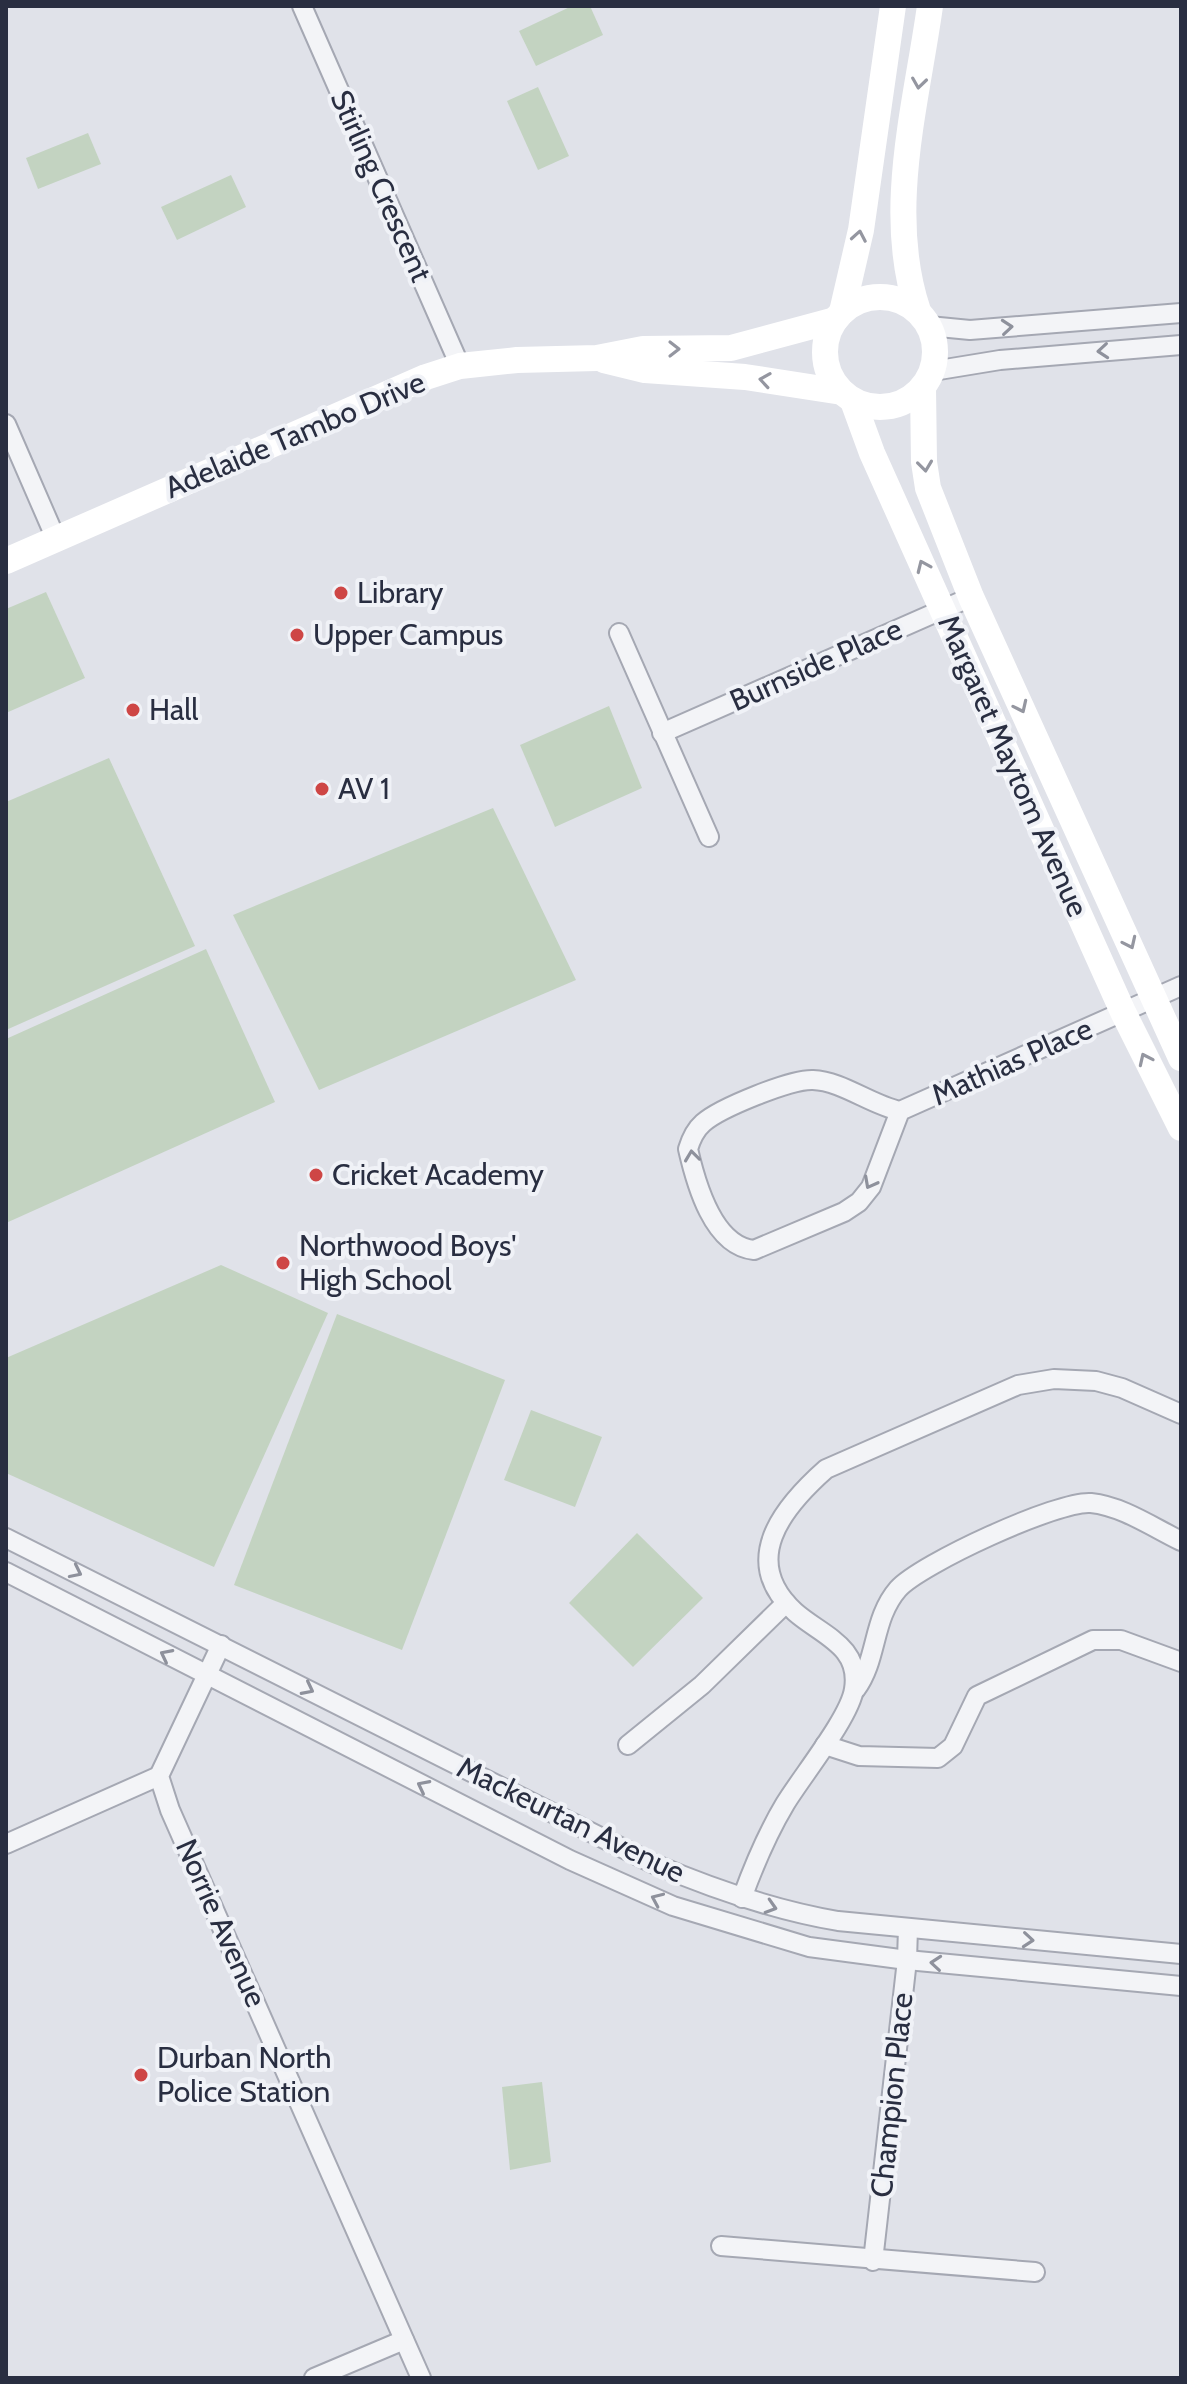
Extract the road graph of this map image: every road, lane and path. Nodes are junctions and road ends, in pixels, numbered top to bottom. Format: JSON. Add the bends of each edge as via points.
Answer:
{"nodes":[{"id":1,"x":302,"y":6,"type":"edge"},
{"id":2,"x":893,"y":6,"type":"edge"},
{"id":3,"x":930,"y":6,"type":"edge"},
{"id":4,"x":1181,"y":313,"type":"edge"},
{"id":5,"x":839,"y":316,"type":"junction"},
{"id":6,"x":923,"y":319,"type":"junction"},
{"id":7,"x":1181,"y":345,"type":"edge"},
{"id":8,"x":597,"y":358,"type":"junction"},
{"id":9,"x":460,"y":366,"type":"junction"},
{"id":10,"x":928,"y":380,"type":"junction"},
{"id":11,"x":848,"y":396,"type":"junction"},
{"id":12,"x":6,"y":424,"type":"edge"},
{"id":13,"x":56,"y":539,"type":"junction"},
{"id":14,"x":6,"y":561,"type":"edge"},
{"id":15,"x":971,"y":597,"type":"junction"},
{"id":16,"x":943,"y":609,"type":"junction"},
{"id":17,"x":619,"y":633,"type":"dead end"},
{"id":18,"x":662,"y":733,"type":"junction"},
{"id":19,"x":709,"y":837,"type":"dead end"},
{"id":20,"x":1181,"y":986,"type":"edge"},
{"id":21,"x":1155,"y":998,"type":"junction"},
{"id":22,"x":1123,"y":1012,"type":"junction"},
{"id":23,"x":1181,"y":1058,"type":"edge"},
{"id":24,"x":900,"y":1111,"type":"junction"},
{"id":25,"x":1181,"y":1128,"type":"edge"},
{"id":26,"x":1181,"y":1414,"type":"edge"},
{"id":27,"x":6,"y":1538,"type":"edge"},
{"id":28,"x":1181,"y":1541,"type":"edge"},
{"id":29,"x":6,"y":1572,"type":"edge"},
{"id":30,"x":786,"y":1603,"type":"junction"},
{"id":31,"x":221,"y":1645,"type":"junction"},
{"id":32,"x":1181,"y":1662,"type":"edge"},
{"id":33,"x":205,"y":1675,"type":"junction"},
{"id":34,"x":854,"y":1691,"type":"junction"},
{"id":35,"x":628,"y":1745,"type":"dead end"},
{"id":36,"x":825,"y":1745,"type":"junction"},
{"id":37,"x":159,"y":1776,"type":"junction"},
{"id":38,"x":6,"y":1844,"type":"edge"},
{"id":39,"x":742,"y":1898,"type":"junction"},
{"id":40,"x":908,"y":1928,"type":"junction"},
{"id":41,"x":1181,"y":1954,"type":"edge"},
{"id":42,"x":907,"y":1960,"type":"junction"},
{"id":43,"x":1181,"y":1986,"type":"edge"},
{"id":44,"x":721,"y":2246,"type":"dead end"},
{"id":45,"x":873,"y":2261,"type":"junction"},
{"id":46,"x":1035,"y":2272,"type":"dead end"},
{"id":47,"x":404,"y":2340,"type":"junction"},
{"id":48,"x":314,"y":2378,"type":"edge"},
{"id":49,"x":421,"y":2378,"type":"edge"}],
"edges":[{"from":1,"to":9,"type":"street","name":"Stirling Crescent"},
{"from":5,"to":2,"type":"street","one_way":true,"via":[[861,230]]},
{"from":3,"to":6,"type":"street","one_way":true,"via":[[903,199],[908,281]]},
{"from":6,"to":4,"type":"street","one_way":true,"via":[[970,330]]},
{"from":5,"to":6,"type":"street","via":[[874,297],[897,299]]},
{"from":8,"to":5,"type":"street","name":"Adelaide Tambo Drive","one_way":true,"via":[[643,349],[731,348]]},
{"from":5,"to":11,"type":"street","via":[[828,334],[826,365]]},
{"from":6,"to":10,"type":"street","via":[[936,348]]},
{"from":7,"to":10,"type":"street","one_way":true,"via":[[1000,360]]},
{"from":8,"to":9,"type":"street","name":"Adelaide Tambo Drive"},
{"from":11,"to":8,"type":"street","name":"Adelaide Tambo Drive","one_way":true,"via":[[745,377],[645,370]]},
{"from":9,"to":13,"type":"street","name":"Adelaide Tambo Drive"},
{"from":10,"to":11,"type":"street","via":[[898,405],[868,407]]},
{"from":10,"to":15,"type":"street","name":"Margaret Maytom Avenue","one_way":true,"via":[[928,488]]},
{"from":16,"to":11,"type":"street","name":"Margaret Maytom Avenue","one_way":true},
{"from":12,"to":13,"type":"street"},
{"from":13,"to":14,"type":"street","name":"Adelaide Tambo Drive"},
{"from":15,"to":16,"type":"street","name":"Burnside Place"},
{"from":15,"to":21,"type":"street","name":"Margaret Maytom Avenue","one_way":true},
{"from":16,"to":18,"type":"street","name":"Burnside Place"},
{"from":16,"to":22,"type":"street","name":"Margaret Maytom Avenue"},
{"from":17,"to":18,"type":"street"},
{"from":18,"to":19,"type":"street"},
{"from":20,"to":21,"type":"street","name":"Mathias Place"},
{"from":21,"to":22,"type":"street","name":"Mathias Place"},
{"from":21,"to":23,"type":"street","name":"Margaret Maytom Avenue"},
{"from":22,"to":24,"type":"street","name":"Mathias Place"},
{"from":25,"to":22,"type":"street","name":"Margaret Maytom Avenue","one_way":true},
{"from":24,"to":24,"type":"street","name":"Mathias Place","one_way":true,"via":[[871,1187],[844,1212],[754,1250],[739,1249],[718,1228],[688,1149],[704,1122],[793,1083],[812,1080]]},
{"from":26,"to":30,"type":"street","via":[[1122,1388],[1054,1379],[1018,1385],[826,1469],[808,1484],[767,1546],[767,1560]]},
{"from":27,"to":31,"type":"street","name":"Mackeurtan Avenue","one_way":true},
{"from":28,"to":34,"type":"street","via":[[1124,1513],[1087,1502],[1067,1505],[964,1548],[899,1588],[882,1614],[865,1677]]},
{"from":33,"to":29,"type":"street","name":"Mackeurtan Avenue","one_way":true},
{"from":30,"to":34,"type":"street","via":[[847,1652],[855,1671]]},
{"from":30,"to":35,"type":"street","via":[[702,1685]]},
{"from":31,"to":33,"type":"street"},
{"from":31,"to":39,"type":"street","name":"Mackeurtan Avenue","one_way":true,"via":[[652,1863]]},
{"from":32,"to":36,"type":"street","via":[[1121,1640],[1093,1640],[977,1696],[953,1746],[938,1758],[859,1756]]},
{"from":33,"to":37,"type":"street"},
{"from":42,"to":33,"type":"street","name":"Mackeurtan Avenue","one_way":true,"via":[[809,1947],[673,1906],[570,1860]]},
{"from":34,"to":36,"type":"street"},
{"from":36,"to":39,"type":"street","via":[[761,1847]]},
{"from":37,"to":38,"type":"street"},
{"from":37,"to":47,"type":"street","name":"Norrie Avenue"},
{"from":39,"to":40,"type":"street","name":"Mackeurtan Avenue","one_way":true,"via":[[795,1914]]},
{"from":40,"to":41,"type":"street","name":"Mackeurtan Avenue","one_way":true},
{"from":40,"to":42,"type":"street","name":"Champion Place"},
{"from":43,"to":42,"type":"street","name":"Mackeurtan Avenue","one_way":true},
{"from":42,"to":45,"type":"street","name":"Champion Place"},
{"from":44,"to":45,"type":"street"},
{"from":45,"to":46,"type":"street"},
{"from":47,"to":48,"type":"street"},
{"from":47,"to":49,"type":"street","name":"Norrie Avenue"}]}
